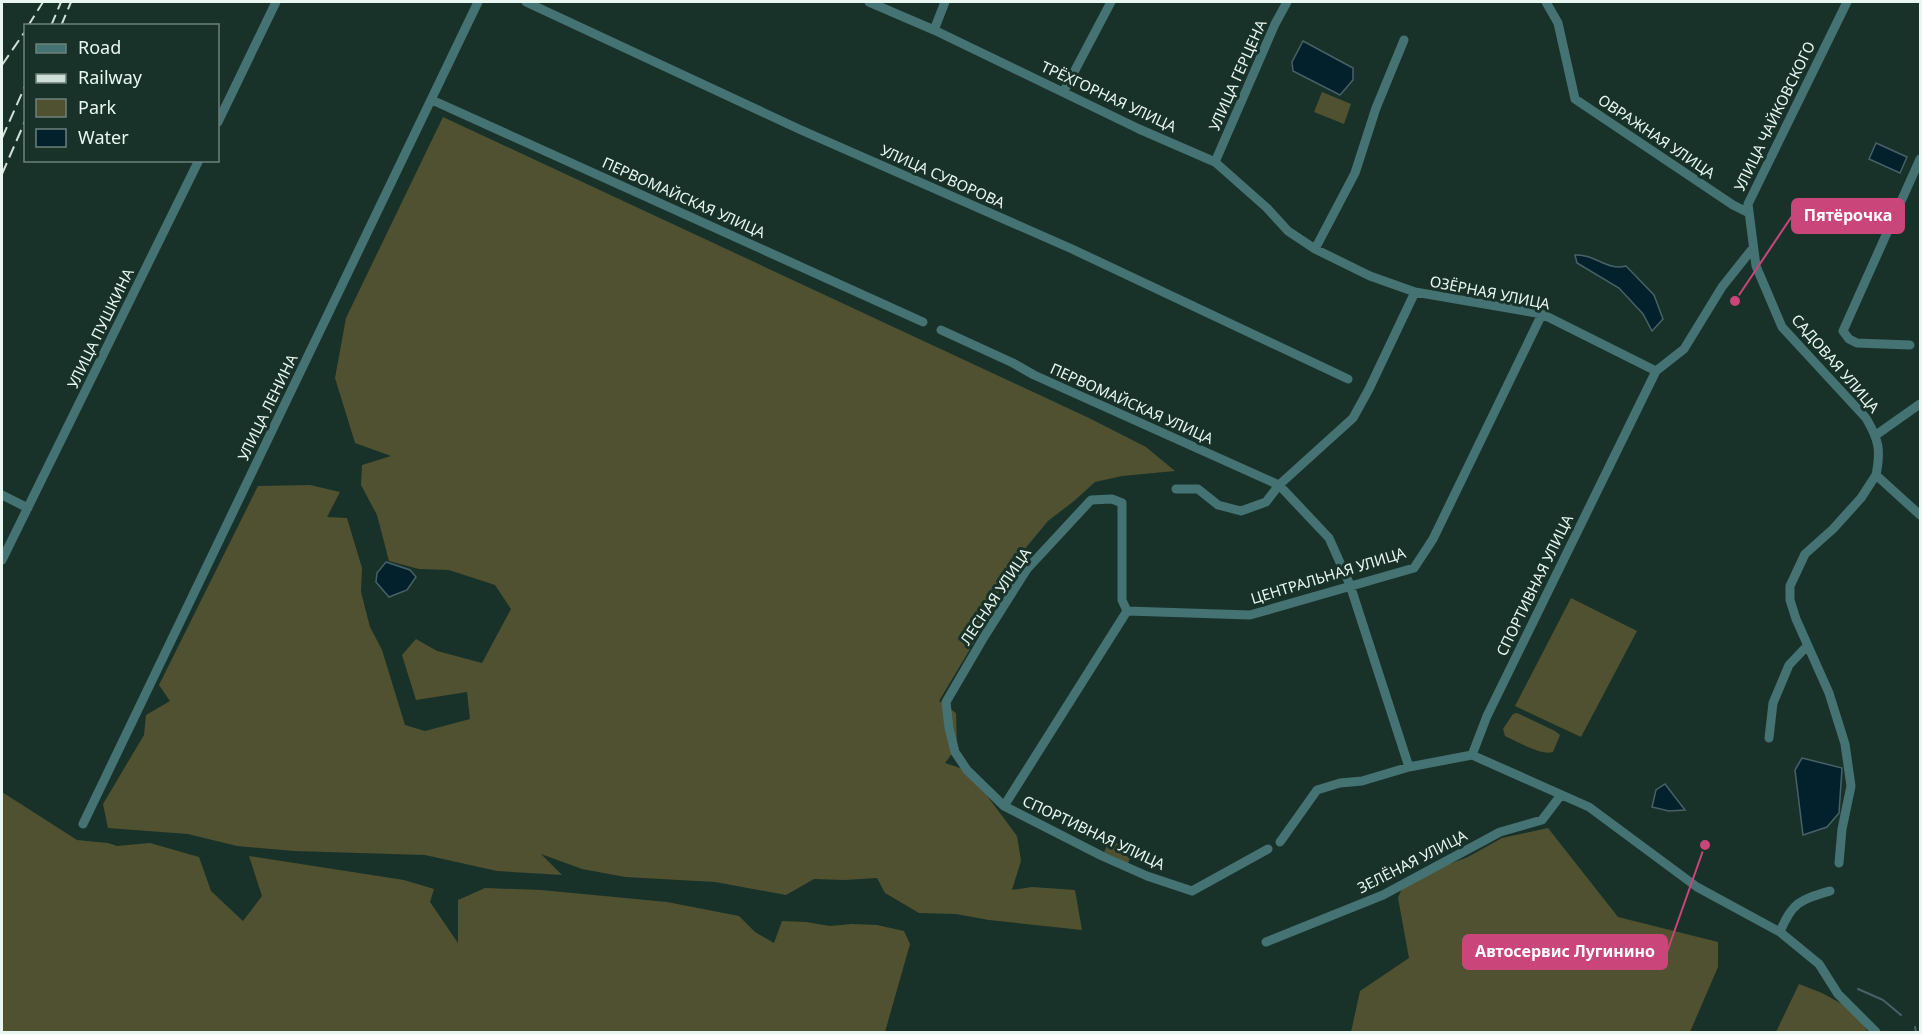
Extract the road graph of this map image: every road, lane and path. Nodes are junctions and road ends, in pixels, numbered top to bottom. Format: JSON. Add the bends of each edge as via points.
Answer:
{"nodes":[{"id":1,"x":276,"y":2,"type":"edge"},
{"id":2,"x":478,"y":2,"type":"edge"},
{"id":3,"x":526,"y":2,"type":"edge"},
{"id":4,"x":869,"y":2,"type":"edge"},
{"id":5,"x":945,"y":2,"type":"edge"},
{"id":6,"x":1111,"y":2,"type":"edge"},
{"id":7,"x":1287,"y":2,"type":"edge"},
{"id":8,"x":1546,"y":2,"type":"edge"},
{"id":9,"x":1847,"y":2,"type":"edge"},
{"id":10,"x":934,"y":30,"type":"junction"},
{"id":11,"x":1404,"y":40,"type":"dead end"},
{"id":12,"x":1064,"y":92,"type":"junction"},
{"id":13,"x":432,"y":100,"type":"junction"},
{"id":14,"x":219,"y":120,"type":"edge"},
{"id":15,"x":1920,"y":159,"type":"edge"},
{"id":16,"x":198,"y":162,"type":"edge"},
{"id":17,"x":1215,"y":162,"type":"junction"},
{"id":18,"x":1749,"y":213,"type":"junction"},
{"id":19,"x":1753,"y":248,"type":"junction"},
{"id":20,"x":1315,"y":249,"type":"junction"},
{"id":21,"x":1415,"y":292,"type":"junction"},
{"id":22,"x":1542,"y":314,"type":"junction"},
{"id":23,"x":923,"y":322,"type":"dead end"},
{"id":24,"x":941,"y":330,"type":"dead end"},
{"id":25,"x":1910,"y":345,"type":"dead end"},
{"id":26,"x":1656,"y":371,"type":"junction"},
{"id":27,"x":1348,"y":379,"type":"dead end"},
{"id":28,"x":1920,"y":404,"type":"edge"},
{"id":29,"x":1876,"y":435,"type":"junction"},
{"id":30,"x":1876,"y":475,"type":"junction"},
{"id":31,"x":1279,"y":485,"type":"junction"},
{"id":32,"x":1176,"y":489,"type":"dead end"},
{"id":33,"x":2,"y":495,"type":"edge"},
{"id":34,"x":28,"y":508,"type":"junction"},
{"id":35,"x":1920,"y":515,"type":"edge"},
{"id":36,"x":2,"y":560,"type":"edge"},
{"id":37,"x":1350,"y":585,"type":"junction"},
{"id":38,"x":1127,"y":611,"type":"junction"},
{"id":39,"x":1808,"y":646,"type":"junction"},
{"id":40,"x":1769,"y":738,"type":"dead end"},
{"id":41,"x":1472,"y":755,"type":"junction"},
{"id":42,"x":1409,"y":767,"type":"junction"},
{"id":43,"x":1561,"y":795,"type":"junction"},
{"id":44,"x":1004,"y":806,"type":"junction"},
{"id":45,"x":83,"y":824,"type":"dead end"},
{"id":46,"x":1280,"y":842,"type":"dead end"},
{"id":47,"x":1268,"y":849,"type":"dead end"},
{"id":48,"x":1839,"y":863,"type":"dead end"},
{"id":49,"x":1830,"y":891,"type":"dead end"},
{"id":50,"x":1780,"y":932,"type":"junction"},
{"id":51,"x":1266,"y":942,"type":"dead end"},
{"id":52,"x":1876,"y":1032,"type":"edge"}],
"edges":[{"from":1,"to":14,"type":"street"},
{"from":2,"to":13,"type":"street","name":"УЛИЦА ЛЕНИНА"},
{"from":3,"to":27,"type":"street","name":"УЛИЦА СУВОРОВА","via":[[801,130],[1072,249]]},
{"from":4,"to":10,"type":"street","name":"ТРЁХГОРНАЯ УЛИЦА"},
{"from":5,"to":10,"type":"street"},
{"from":6,"to":12,"type":"street"},
{"from":7,"to":17,"type":"street","name":"УЛИЦА ГЕРЦЕНА"},
{"from":8,"to":18,"type":"street","name":"ОВРАЖНАЯ УЛИЦА","via":[[1558,23],[1575,99]]},
{"from":9,"to":18,"type":"street","name":"УЛИЦА ЧАЙКОВСКОГО","via":[[1748,204]]},
{"from":10,"to":12,"type":"street","name":"ТРЁХГОРНАЯ УЛИЦА"},
{"from":11,"to":20,"type":"street","via":[[1355,173]]},
{"from":12,"to":17,"type":"street","name":"ТРЁХГОРНАЯ УЛИЦА"},
{"from":13,"to":23,"type":"street","name":"ПЕРВОМАЙСКАЯ УЛИЦА"},
{"from":13,"to":45,"type":"street","name":"УЛИЦА ЛЕНИНА"},
{"from":15,"to":25,"type":"street","via":[[1843,331],[1857,343]]},
{"from":16,"to":34,"type":"street","name":"УЛИЦА ПУШКИНА"},
{"from":17,"to":20,"type":"street","name":"ТРЁХГОРНАЯ УЛИЦА","via":[[1288,231]]},
{"from":18,"to":19,"type":"street","name":"УЛИЦА ЧАЙКОВСКОГО"},
{"from":19,"to":26,"type":"street","name":"СПОРТИВНАЯ УЛИЦА","via":[[1722,287],[1684,349]]},
{"from":19,"to":29,"type":"street","name":"САДОВАЯ УЛИЦА","via":[[1756,266],[1782,327],[1866,418]]},
{"from":20,"to":21,"type":"street","name":"ОЗЁРНАЯ УЛИЦА","via":[[1370,276]]},
{"from":21,"to":22,"type":"street","name":"ОЗЁРНАЯ УЛИЦА"},
{"from":21,"to":31,"type":"street","via":[[1353,418]]},
{"from":22,"to":26,"type":"street","name":"ОЗЁРНАЯ УЛИЦА"},
{"from":22,"to":37,"type":"street","name":"ЦЕНТРАЛЬНАЯ УЛИЦА","via":[[1433,539],[1414,568]]},
{"from":24,"to":31,"type":"street","name":"ПЕРВОМАЙСКАЯ УЛИЦА"},
{"from":26,"to":41,"type":"street","name":"СПОРТИВНАЯ УЛИЦА","via":[[1487,716]]},
{"from":28,"to":29,"type":"street"},
{"from":29,"to":30,"type":"street","name":"САДОВАЯ УЛИЦА","via":[[1880,453]]},
{"from":30,"to":35,"type":"street"},
{"from":30,"to":39,"type":"street","via":[[1861,498],[1805,554],[1790,585],[1790,600]]},
{"from":31,"to":32,"type":"street","via":[[1266,502],[1241,511],[1218,504],[1198,489]]},
{"from":31,"to":37,"type":"street","via":[[1329,538]]},
{"from":33,"to":34,"type":"street"},
{"from":34,"to":36,"type":"street","name":"УЛИЦА ПУШКИНА"},
{"from":37,"to":38,"type":"street","name":"ЦЕНТРАЛЬНАЯ УЛИЦА","via":[[1250,615]]},
{"from":37,"to":42,"type":"street"},
{"from":38,"to":44,"type":"street"},
{"from":38,"to":44,"type":"street","name":"ЛЕСНАЯ УЛИЦА","via":[[1122,600],[1122,503],[1112,499],[1091,500],[1027,569],[946,702],[955,752],[967,770]]},
{"from":39,"to":40,"type":"street","via":[[1789,665],[1773,703]]},
{"from":39,"to":48,"type":"street","via":[[1829,693],[1845,744],[1851,786]]},
{"from":41,"to":42,"type":"street"},
{"from":41,"to":43,"type":"street"},
{"from":42,"to":46,"type":"street","via":[[1317,790]]},
{"from":43,"to":50,"type":"street","via":[[1589,807],[1697,887]]},
{"from":43,"to":51,"type":"street","name":"ЗЕЛЁНАЯ УЛИЦА","via":[[1542,820],[1500,832],[1383,895]]},
{"from":44,"to":47,"type":"street","name":"СПОРТИВНАЯ УЛИЦА","via":[[1101,856],[1192,891]]},
{"from":49,"to":50,"type":"street","via":[[1805,899],[1788,912]]},
{"from":50,"to":52,"type":"street","via":[[1819,964],[1838,994]]}]}
